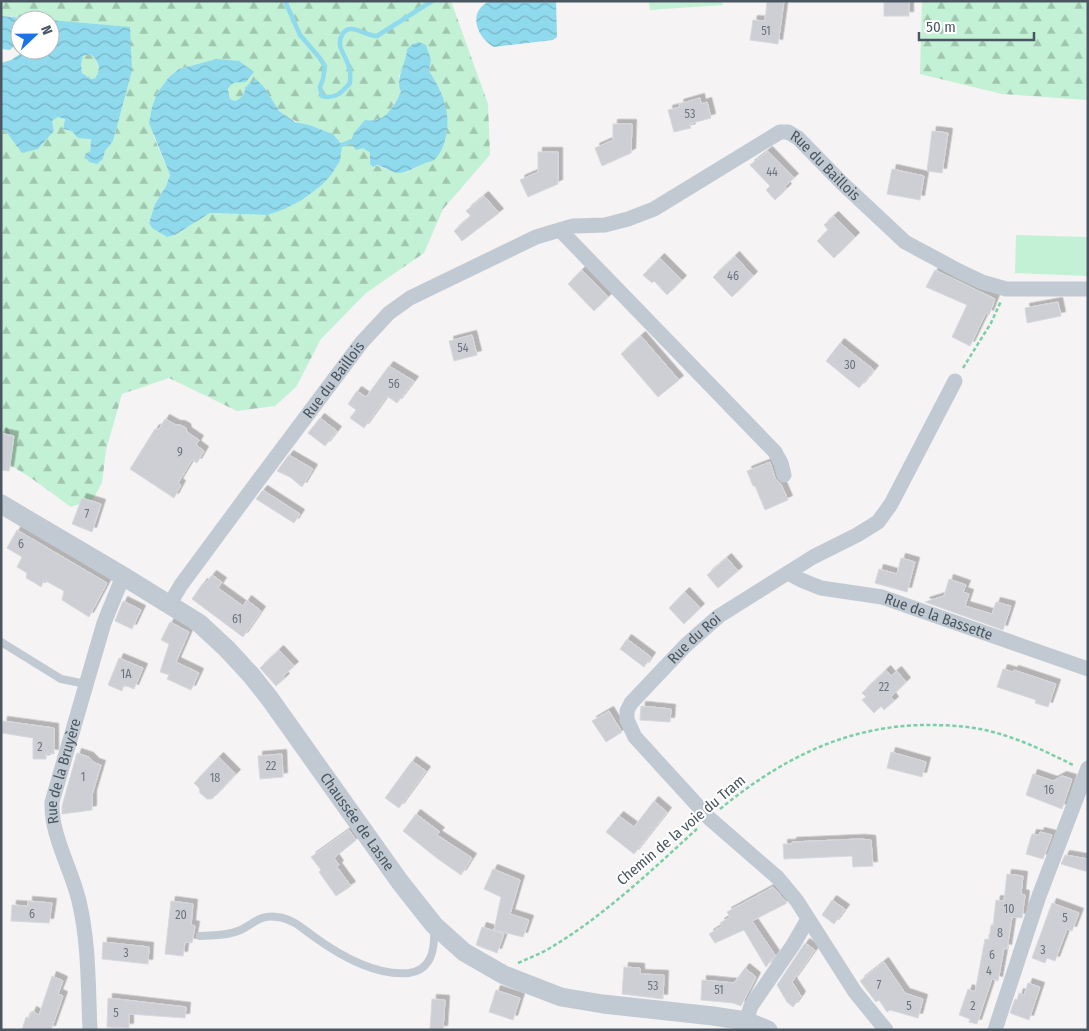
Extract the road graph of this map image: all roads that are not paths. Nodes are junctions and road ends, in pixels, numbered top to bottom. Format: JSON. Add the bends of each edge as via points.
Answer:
{"nodes":[{"id":1,"x":560,"y":230,"type":"junction"},
{"id":2,"x":1088,"y":289,"type":"edge"},
{"id":3,"x":955,"y":381,"type":"road end"},
{"id":4,"x":784,"y":475,"type":"dead end"},
{"id":5,"x":1,"y":504,"type":"edge"},
{"id":6,"x":788,"y":573,"type":"junction"},
{"id":7,"x":123,"y":576,"type":"junction"},
{"id":8,"x":169,"y":605,"type":"junction"},
{"id":9,"x":1,"y":642,"type":"edge"},
{"id":10,"x":1088,"y":669,"type":"edge"},
{"id":11,"x":86,"y":684,"type":"junction"},
{"id":12,"x":1087,"y":770,"type":"edge"},
{"id":13,"x":808,"y":919,"type":"junction"},
{"id":14,"x":434,"y":924,"type":"junction"},
{"id":15,"x":200,"y":936,"type":"dead end"},
{"id":16,"x":746,"y":1021,"type":"junction"},
{"id":17,"x":90,"y":1030,"type":"edge"},
{"id":18,"x":768,"y":1030,"type":"edge"},
{"id":19,"x":886,"y":1030,"type":"edge"},
{"id":20,"x":995,"y":1030,"type":"edge"}],
"edges":[{"from":1,"to":2,"type":"street","name":"Rue du Baillois","via":[[573,226],[606,225],[654,209],[780,132],[788,132],[905,242],[982,282],[1006,289]]},
{"from":1,"to":4,"type":"street","via":[[775,452]]},
{"from":1,"to":8,"type":"street","name":"Rue du Baillois","via":[[528,241],[410,298],[379,323],[246,497]]},
{"from":3,"to":6,"type":"street","name":"Rue du Roi","via":[[891,504],[878,522]]},
{"from":5,"to":7,"type":"street","name":"Chaussée de Lasne"},
{"from":6,"to":10,"type":"street","name":"Rue de la Bassette","via":[[820,588],[882,597]]},
{"from":6,"to":13,"type":"street","name":"Rue du Roi","via":[[719,616],[686,645],[631,703],[627,720],[635,737],[709,818],[778,878],[798,901]]},
{"from":7,"to":8,"type":"street","name":"Chaussée de Lasne"},
{"from":7,"to":11,"type":"street","name":"Rue de la Bruyère","via":[[104,623]]},
{"from":8,"to":14,"type":"street","name":"Chaussée de Lasne","via":[[198,623],[251,675],[400,882]]},
{"from":9,"to":11,"type":"lane","via":[[61,679]]},
{"from":11,"to":17,"type":"street","name":"Rue de la Bruyère","via":[[57,782],[52,815],[83,917]]},
{"from":12,"to":20,"type":"street"},
{"from":13,"to":16,"type":"street","via":[[751,1006]]},
{"from":13,"to":19,"type":"street","name":"Rue du Roi","via":[[856,992]]},
{"from":14,"to":15,"type":"lane","via":[[435,945],[431,959],[415,972],[399,974],[352,959],[291,921],[278,917],[261,918],[226,934]]},
{"from":14,"to":16,"type":"street","name":"Chaussée de Lasne","via":[[464,952],[504,975],[561,997]]},
{"from":16,"to":18,"type":"street","name":"Chaussée de Lasne"}]}
